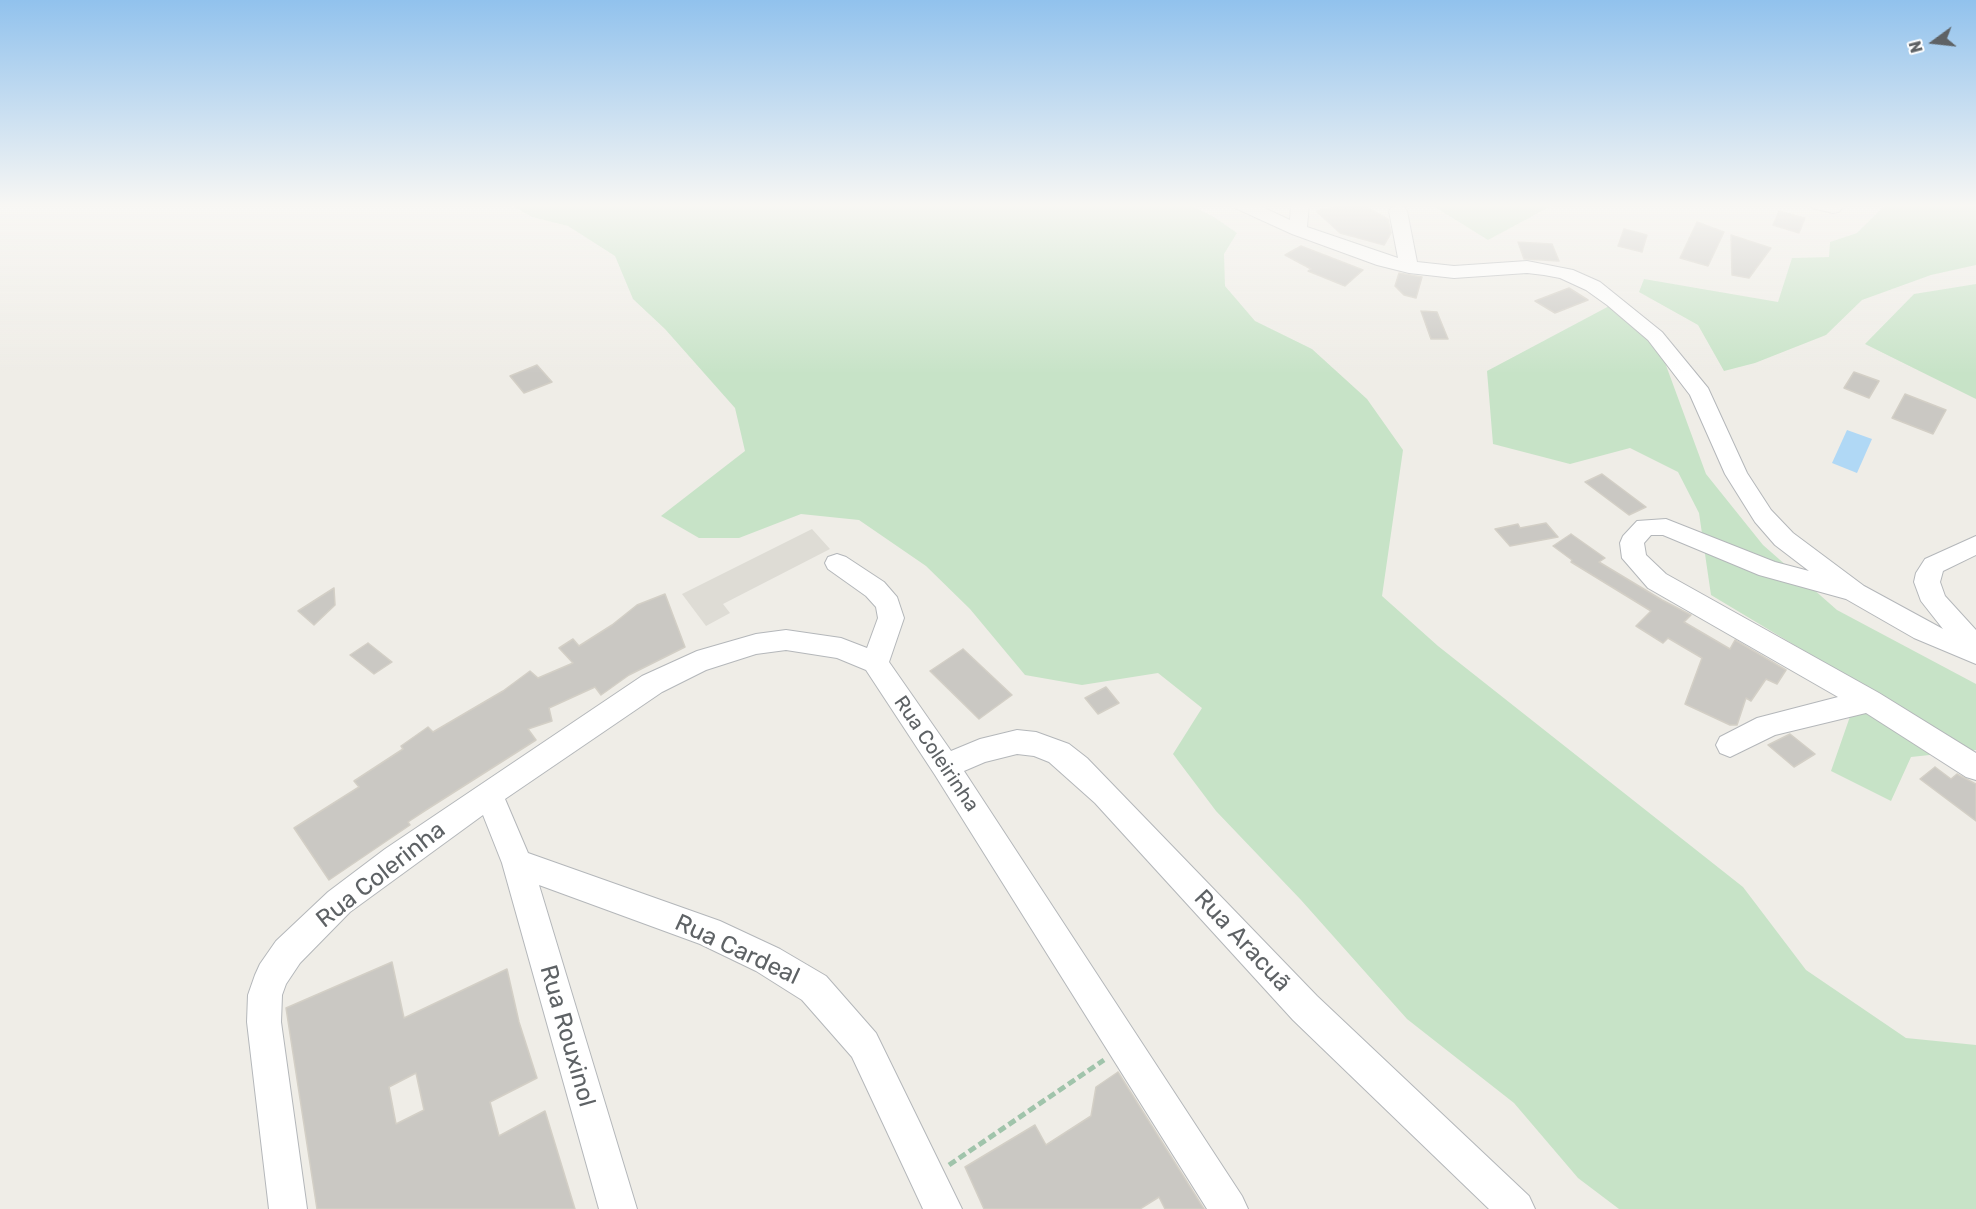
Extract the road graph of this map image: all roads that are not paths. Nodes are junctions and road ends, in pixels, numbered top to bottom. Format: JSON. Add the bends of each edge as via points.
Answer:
{"nodes":[{"id":1,"x":1384,"y":260,"type":"edge"},
{"id":2,"x":1408,"y":260,"type":"edge"},
{"id":3,"x":1409,"y":267,"type":"junction"},
{"id":4,"x":1976,"y":545,"type":"edge"},
{"id":5,"x":837,"y":562,"type":"dead end"},
{"id":6,"x":1855,"y":593,"type":"junction"},
{"id":7,"x":1976,"y":648,"type":"edge"},
{"id":8,"x":1976,"y":654,"type":"edge"},
{"id":9,"x":875,"y":663,"type":"junction"},
{"id":10,"x":1869,"y":701,"type":"junction"},
{"id":11,"x":1730,"y":745,"type":"dead end"},
{"id":12,"x":945,"y":766,"type":"junction"},
{"id":13,"x":1976,"y":768,"type":"edge"},
{"id":14,"x":489,"y":795,"type":"junction"},
{"id":15,"x":518,"y":862,"type":"junction"},
{"id":16,"x":288,"y":1209,"type":"edge"},
{"id":17,"x":618,"y":1209,"type":"edge"},
{"id":18,"x":943,"y":1209,"type":"edge"},
{"id":19,"x":1229,"y":1209,"type":"edge"},
{"id":20,"x":1516,"y":1209,"type":"edge"}],
"edges":[{"from":1,"to":3,"type":"street"},
{"from":2,"to":3,"type":"street"},
{"from":3,"to":6,"type":"street","via":[[1454,272],[1544,269],[1593,286],[1614,301],[1655,336],[1701,393],[1736,474],[1763,516],[1784,539]]},
{"from":4,"to":7,"type":"street","via":[[1934,565],[1927,582],[1934,601]]},
{"from":5,"to":9,"type":"street","via":[[875,589],[888,604],[891,618]]},
{"from":6,"to":8,"type":"street","via":[[1923,631]]},
{"from":6,"to":10,"type":"street","via":[[1768,569],[1666,527],[1645,527],[1632,543],[1634,558],[1657,581]]},
{"from":9,"to":12,"type":"street","name":"Rua Coleirinha"},
{"from":9,"to":14,"type":"street","via":[[841,648],[786,640],[728,651],[652,684]]},
{"from":10,"to":11,"type":"street","via":[[1767,726]]},
{"from":10,"to":13,"type":"street"},
{"from":12,"to":19,"type":"street","name":"Rua Coleirinha"},
{"from":12,"to":20,"type":"street","name":"Rua Aracuã","via":[[980,751],[1017,742],[1059,753],[1105,794],[1305,1008]]},
{"from":14,"to":15,"type":"street","name":"Rua Rouxinol"},
{"from":14,"to":16,"type":"street","name":"Rua Colerinha","via":[[339,902],[288,952],[272,975],[265,995],[264,1022]]},
{"from":15,"to":17,"type":"street","name":"Rua Rouxinol"},
{"from":15,"to":18,"type":"street","name":"Rua Cardeal","via":[[709,932],[768,960],[814,988],[864,1045]]}]}
